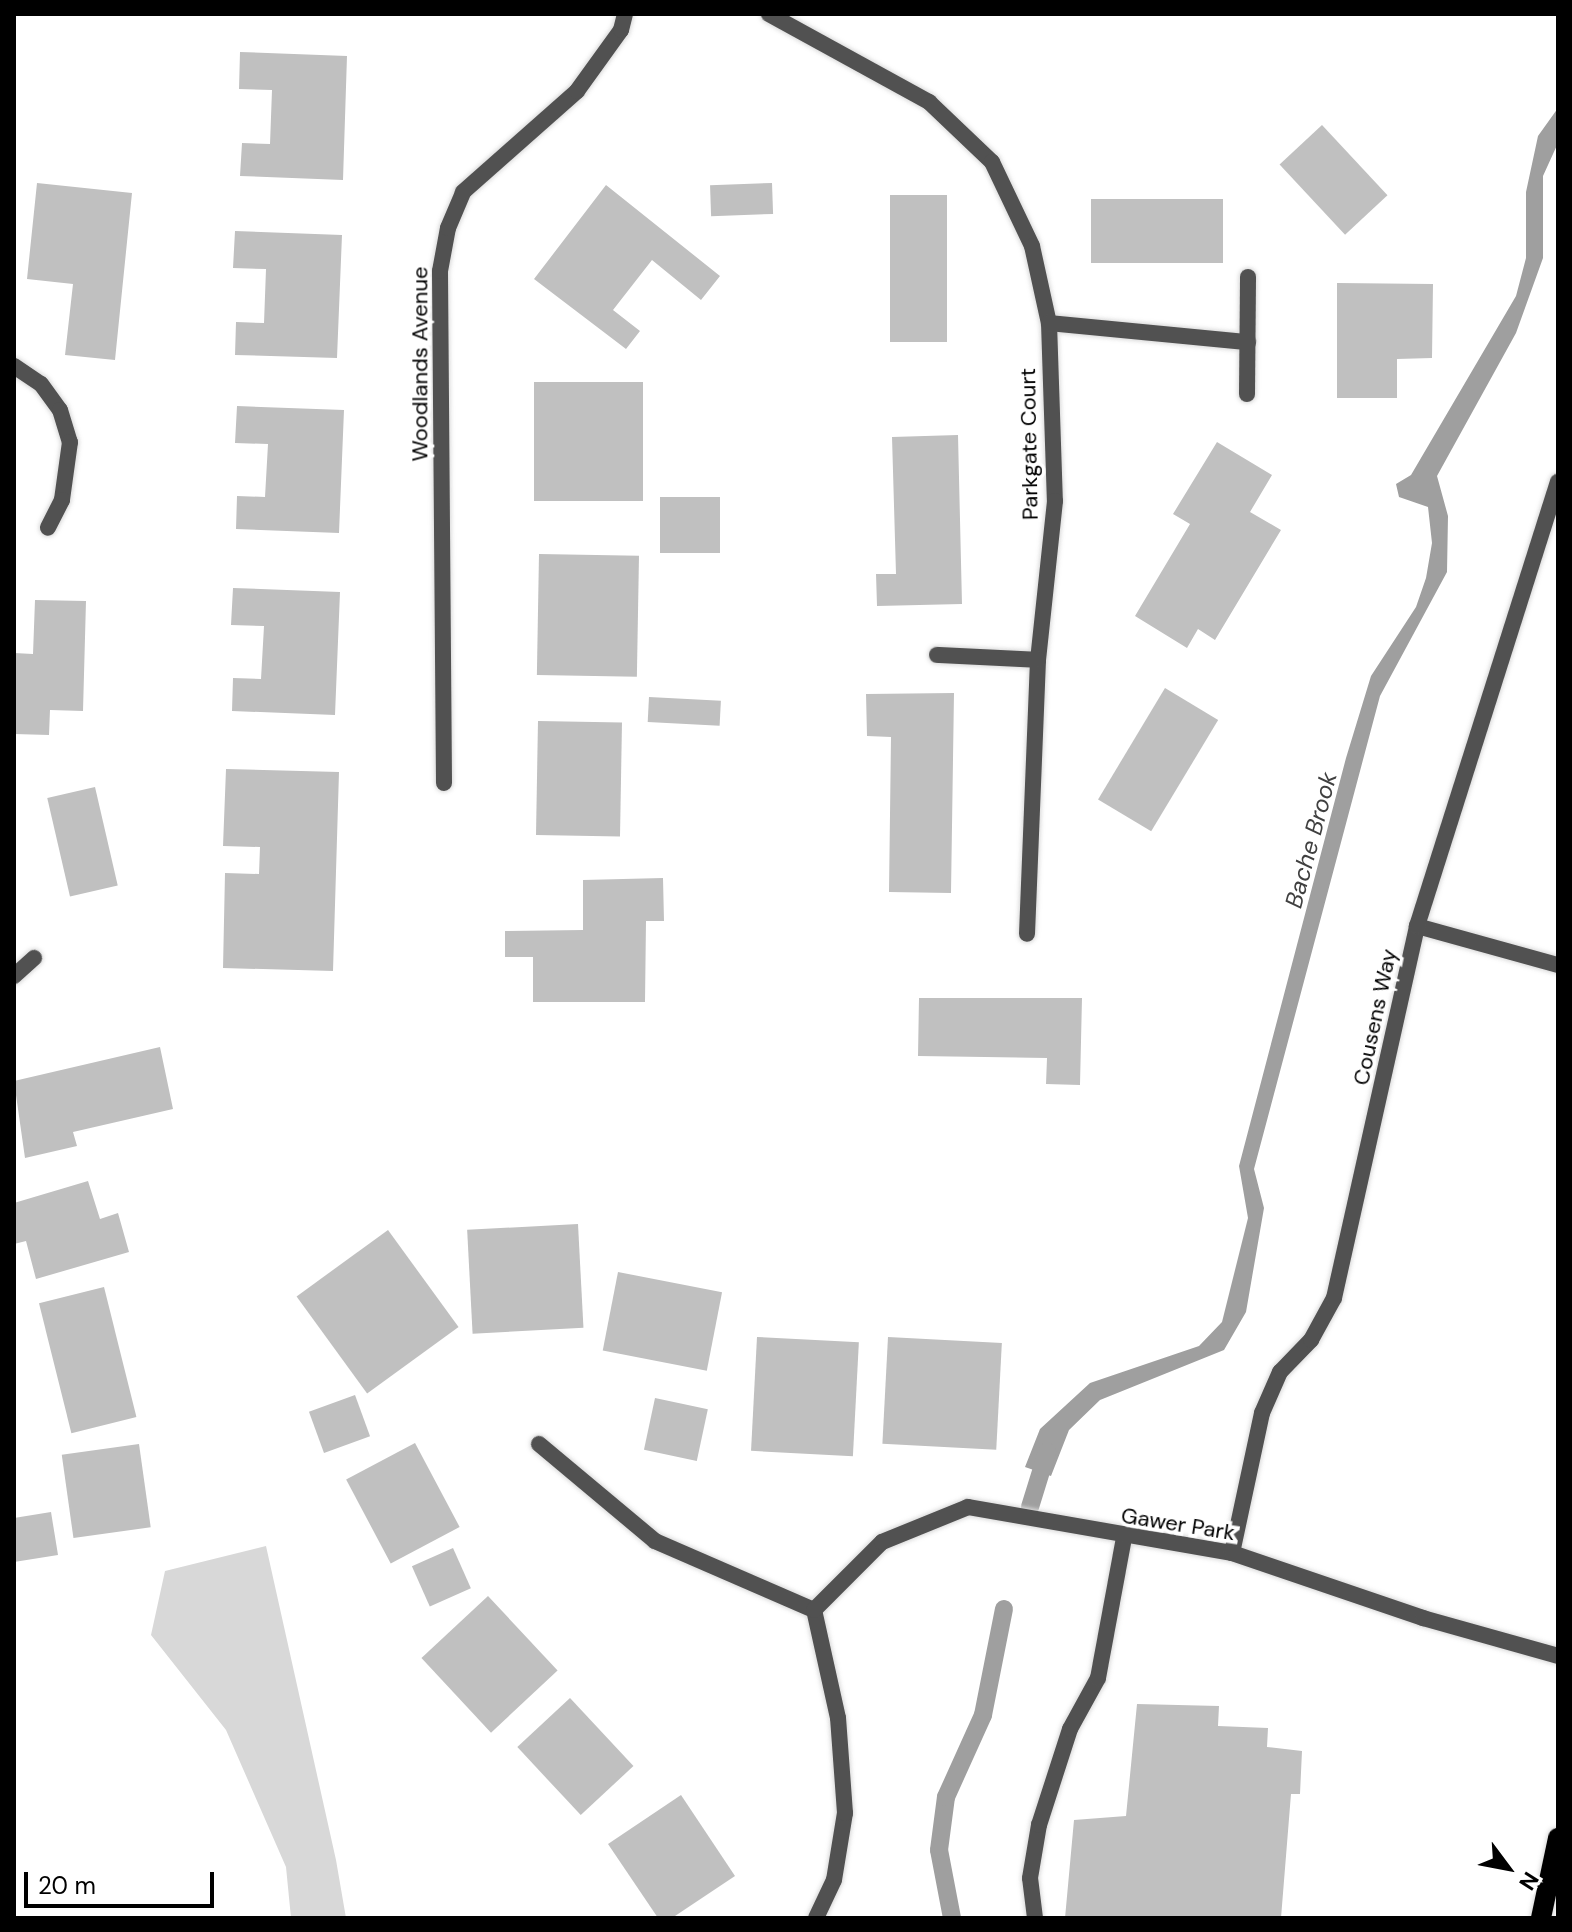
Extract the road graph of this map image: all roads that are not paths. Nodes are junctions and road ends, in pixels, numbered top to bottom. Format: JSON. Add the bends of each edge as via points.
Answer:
{"nodes":[{"id":1,"x":625,"y":14,"type":"edge"},
{"id":2,"x":769,"y":14,"type":"edge"},
{"id":3,"x":1248,"y":277,"type":"dead end"},
{"id":4,"x":1049,"y":323,"type":"junction"},
{"id":5,"x":1248,"y":342,"type":"junction"},
{"id":6,"x":14,"y":366,"type":"edge"},
{"id":7,"x":1247,"y":394,"type":"dead end"},
{"id":8,"x":1558,"y":482,"type":"edge"},
{"id":9,"x":48,"y":528,"type":"dead end"},
{"id":10,"x":937,"y":655,"type":"dead end"},
{"id":11,"x":1038,"y":660,"type":"junction"},
{"id":12,"x":444,"y":783,"type":"dead end"},
{"id":13,"x":1417,"y":926,"type":"junction"},
{"id":14,"x":1027,"y":934,"type":"dead end"},
{"id":15,"x":34,"y":958,"type":"dead end"},
{"id":16,"x":1558,"y":965,"type":"edge"},
{"id":17,"x":14,"y":976,"type":"edge"},
{"id":18,"x":539,"y":1444,"type":"dead end"},
{"id":19,"x":1124,"y":1538,"type":"junction"},
{"id":20,"x":1232,"y":1553,"type":"junction"},
{"id":21,"x":814,"y":1610,"type":"junction"},
{"id":22,"x":1558,"y":1656,"type":"edge"},
{"id":23,"x":1558,"y":1838,"type":"edge"},
{"id":24,"x":816,"y":1918,"type":"edge"},
{"id":25,"x":1035,"y":1918,"type":"edge"},
{"id":26,"x":1541,"y":1918,"type":"edge"}],
"edges":[{"from":1,"to":12,"type":"street","name":"Woodlands Avenue","via":[[621,30],[577,91],[463,192],[448,228],[440,271]]},
{"from":2,"to":4,"type":"street","name":"Parkgate Court","via":[[929,102],[992,162],[1032,246]]},
{"from":3,"to":5,"type":"street"},
{"from":4,"to":5,"type":"street"},
{"from":4,"to":11,"type":"street","name":"Parkgate Court","via":[[1055,501]]},
{"from":5,"to":7,"type":"street"},
{"from":6,"to":9,"type":"street","via":[[41,384],[60,410],[70,442],[62,500]]},
{"from":8,"to":13,"type":"street","name":"Cousens Way"},
{"from":10,"to":11,"type":"street"},
{"from":11,"to":14,"type":"street","name":"Parkgate Court"},
{"from":13,"to":16,"type":"street"},
{"from":13,"to":20,"type":"street","name":"Cousens Way","via":[[1334,1298],[1311,1340],[1280,1372],[1262,1413]]},
{"from":15,"to":17,"type":"street"},
{"from":18,"to":21,"type":"street","via":[[655,1541]]},
{"from":19,"to":20,"type":"street","name":"Gawer Park"},
{"from":19,"to":21,"type":"street","name":"Gawer Park","via":[[968,1507],[882,1542]]},
{"from":19,"to":25,"type":"street","via":[[1098,1678],[1070,1729],[1039,1825],[1030,1878]]},
{"from":20,"to":22,"type":"street","name":"Gawer Park","via":[[1423,1618]]},
{"from":21,"to":24,"type":"street","via":[[838,1718],[845,1813],[834,1880]]},
{"from":23,"to":26,"type":"main road"}]}
